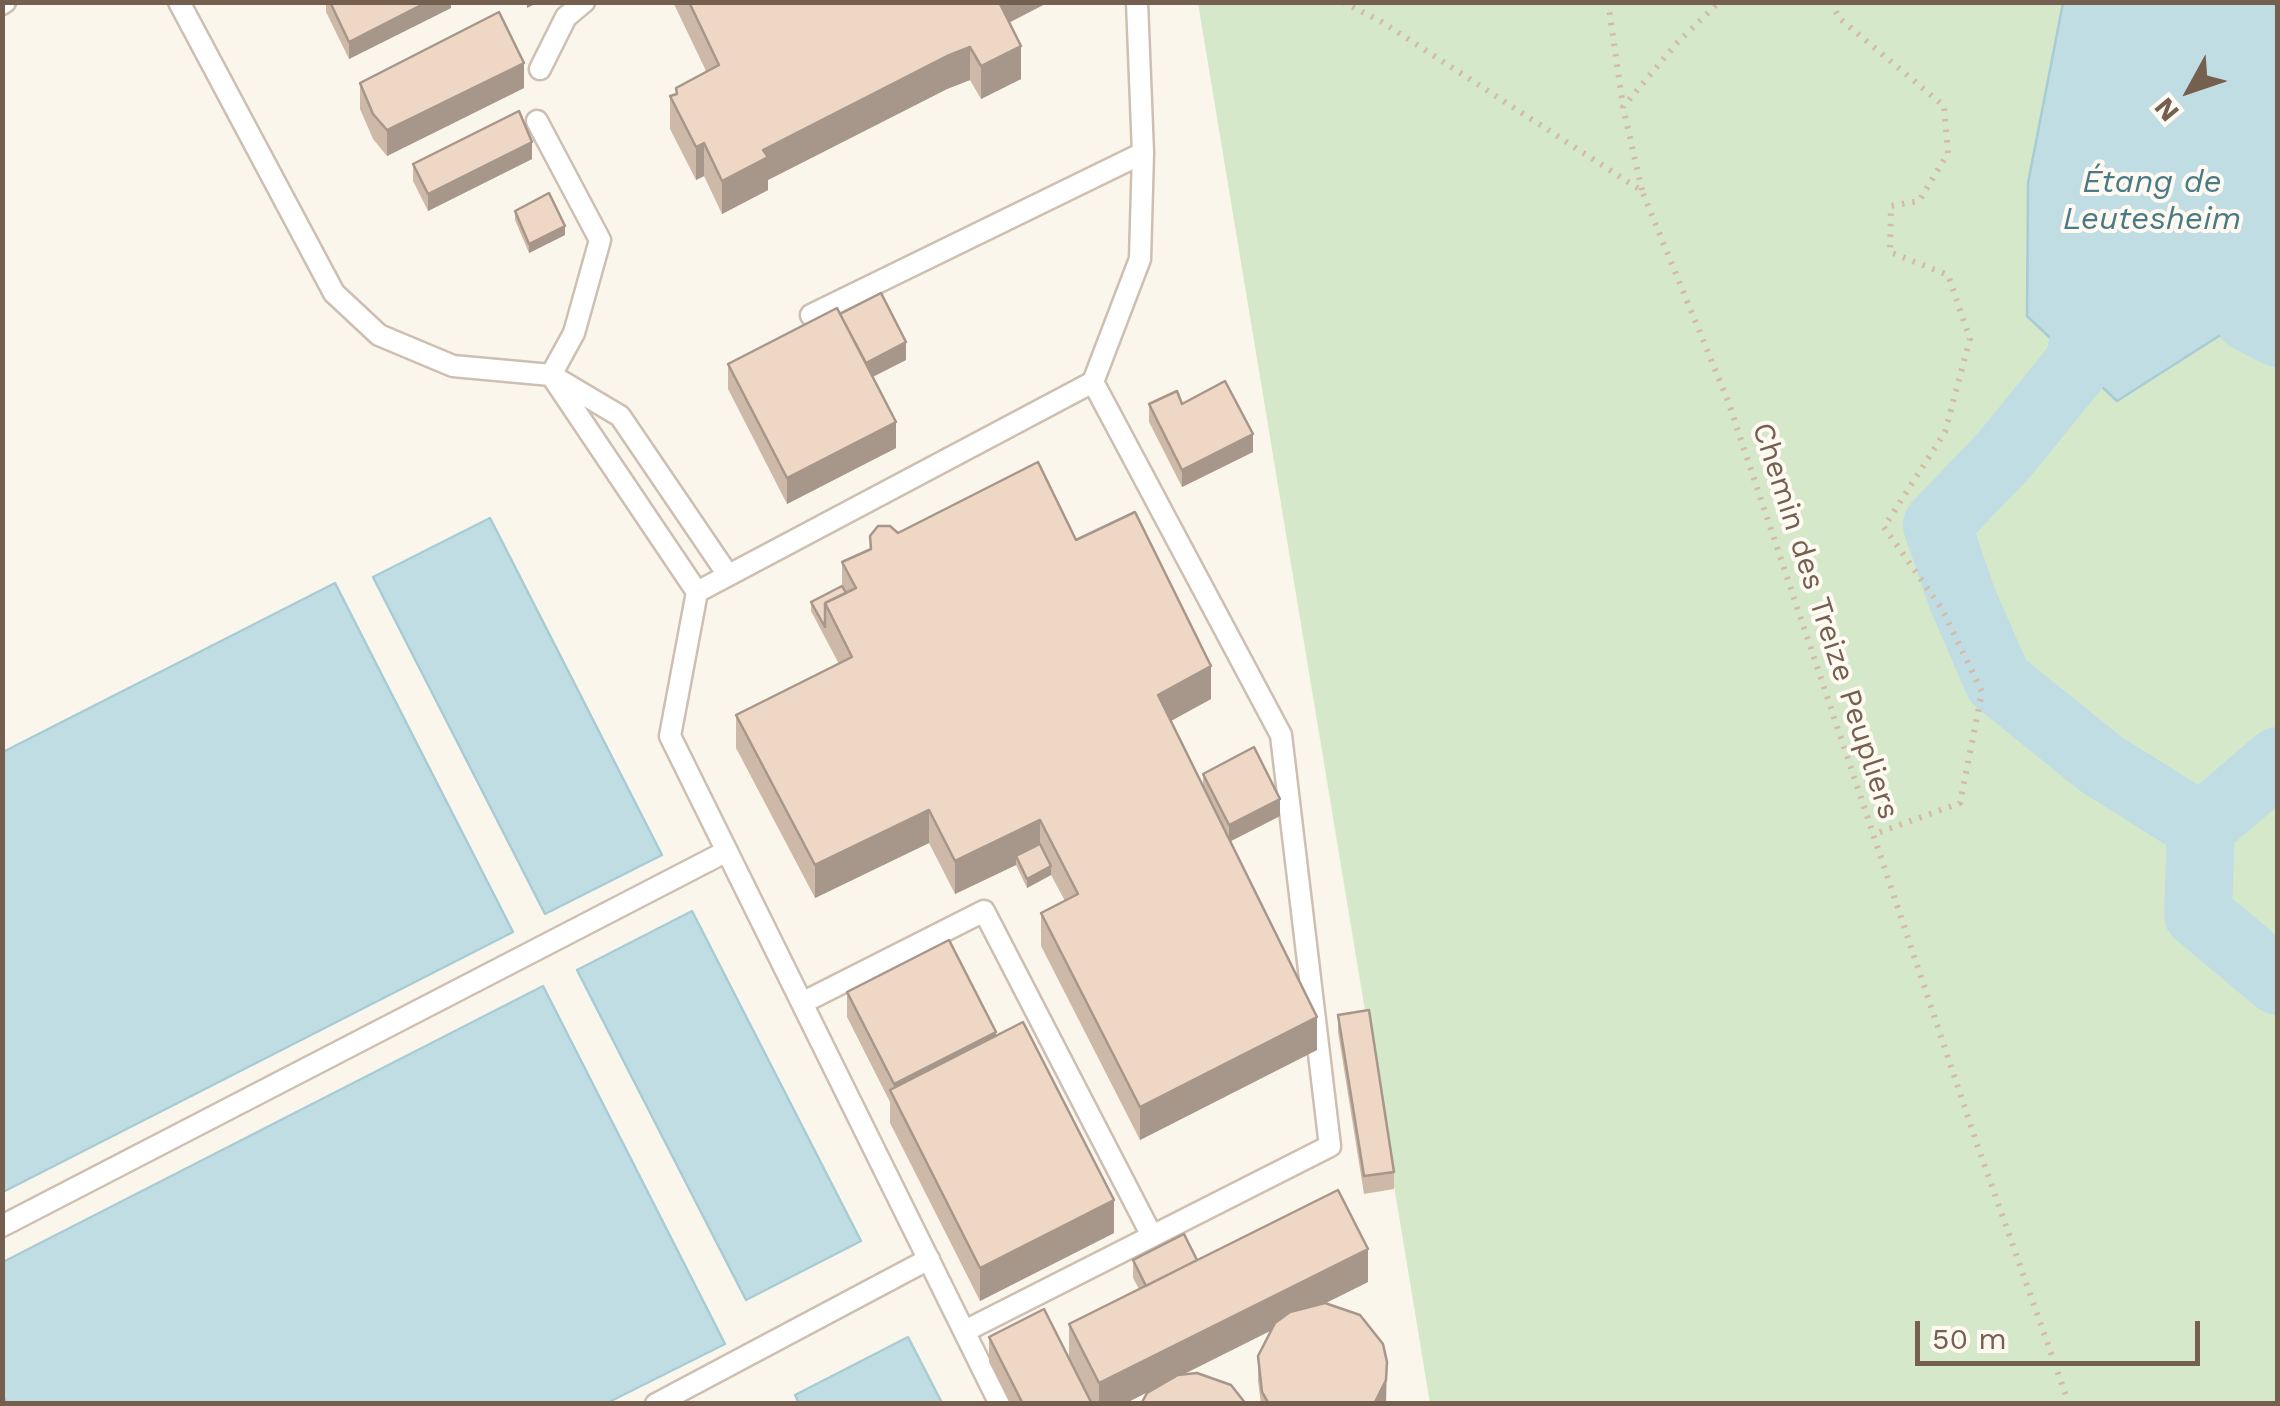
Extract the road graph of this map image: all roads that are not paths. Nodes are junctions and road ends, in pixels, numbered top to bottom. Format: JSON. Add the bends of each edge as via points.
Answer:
{"nodes":[{"id":1,"x":179,"y":2,"type":"edge"},
{"id":2,"x":584,"y":2,"type":"edge"},
{"id":3,"x":1137,"y":2,"type":"edge"},
{"id":4,"x":540,"y":68,"type":"dead end"},
{"id":5,"x":537,"y":121,"type":"dead end"},
{"id":6,"x":1142,"y":153,"type":"junction"},
{"id":7,"x":811,"y":314,"type":"dead end"},
{"id":8,"x":551,"y":375,"type":"junction"},
{"id":9,"x":1092,"y":382,"type":"junction"},
{"id":10,"x":728,"y":575,"type":"junction"},
{"id":11,"x":697,"y":592,"type":"junction"},
{"id":12,"x":727,"y":851,"type":"junction"},
{"id":13,"x":802,"y":1003,"type":"junction"},
{"id":14,"x":2,"y":1226,"type":"edge"},
{"id":15,"x":1152,"y":1236,"type":"junction"},
{"id":16,"x":929,"y":1259,"type":"junction"},
{"id":17,"x":965,"y":1330,"type":"junction"},
{"id":18,"x":656,"y":1404,"type":"edge"},
{"id":19,"x":1000,"y":1404,"type":"edge"}],
"edges":[{"from":1,"to":8,"type":"lane","via":[[334,293],[379,335],[452,366]]},
{"from":2,"to":4,"type":"lane","via":[[566,17]]},
{"from":3,"to":6,"type":"lane"},
{"from":5,"to":8,"type":"lane","via":[[600,240],[574,333]]},
{"from":6,"to":7,"type":"lane"},
{"from":6,"to":9,"type":"lane","via":[[1140,259]]},
{"from":8,"to":10,"type":"lane","via":[[620,416]]},
{"from":8,"to":11,"type":"lane"},
{"from":9,"to":10,"type":"lane"},
{"from":9,"to":15,"type":"lane","via":[[1280,735],[1330,1146]]},
{"from":10,"to":11,"type":"lane"},
{"from":11,"to":12,"type":"lane","via":[[670,736]]},
{"from":12,"to":13,"type":"lane"},
{"from":12,"to":14,"type":"lane"},
{"from":13,"to":15,"type":"lane","via":[[984,911]]},
{"from":13,"to":16,"type":"lane"},
{"from":15,"to":17,"type":"lane"},
{"from":16,"to":17,"type":"lane"},
{"from":16,"to":18,"type":"lane"},
{"from":17,"to":19,"type":"lane"}]}
